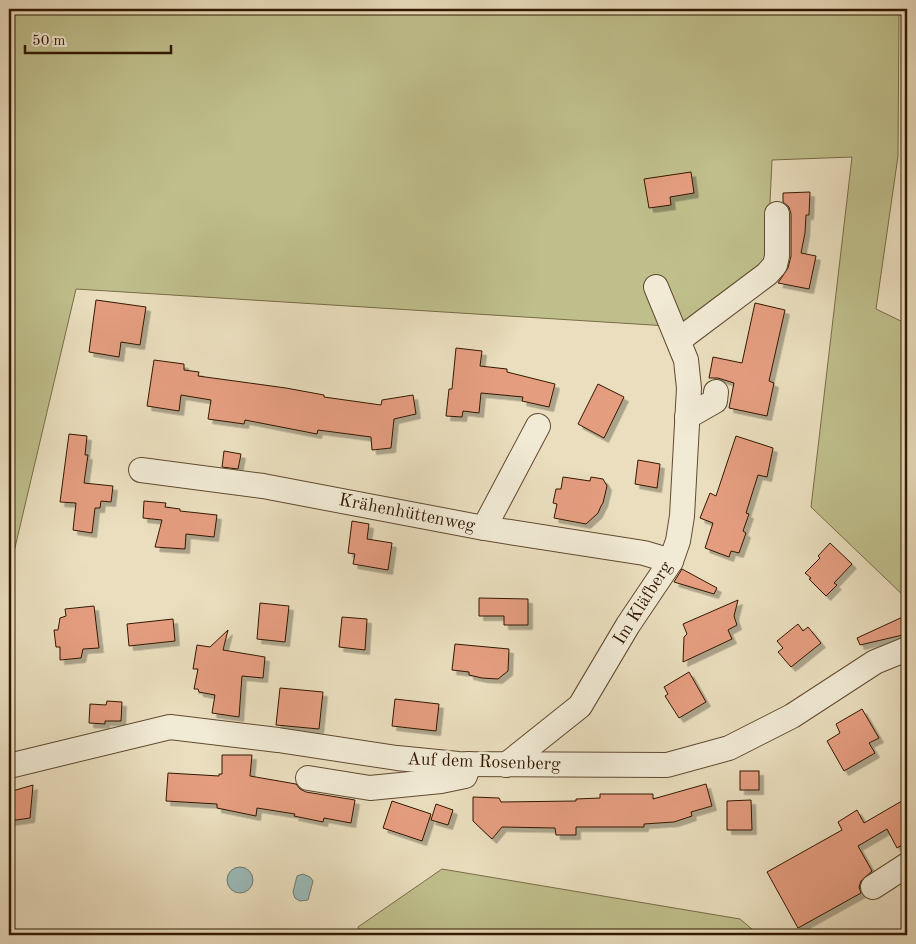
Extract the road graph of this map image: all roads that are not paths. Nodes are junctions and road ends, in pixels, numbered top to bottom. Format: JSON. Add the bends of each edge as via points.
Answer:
{"nodes":[{"id":1,"x":777,"y":214,"type":"dead end"},
{"id":2,"x":656,"y":287,"type":"dead end"},
{"id":3,"x":679,"y":340,"type":"junction"},
{"id":4,"x":715,"y":396,"type":"dead end"},
{"id":5,"x":687,"y":417,"type":"junction"},
{"id":6,"x":538,"y":426,"type":"dead end"},
{"id":7,"x":141,"y":470,"type":"dead end"},
{"id":8,"x":484,"y":528,"type":"junction"},
{"id":9,"x":671,"y":561,"type":"junction"},
{"id":10,"x":907,"y":649,"type":"edge"},
{"id":11,"x":469,"y":764,"type":"junction"},
{"id":12,"x":506,"y":765,"type":"junction"},
{"id":13,"x":9,"y":766,"type":"edge"},
{"id":14,"x":308,"y":778,"type":"dead end"},
{"id":15,"x":907,"y":865,"type":"edge"},
{"id":16,"x":873,"y":887,"type":"dead end"}],
"edges":[{"from":1,"to":3,"type":"street","via":[[775,265]]},
{"from":2,"to":3,"type":"street","name":"Im Kläfberg"},
{"from":3,"to":5,"type":"street","name":"Im Kläfberg","via":[[686,360],[689,388]]},
{"from":4,"to":5,"type":"street"},
{"from":5,"to":9,"type":"street","name":"Im Kläfberg","via":[[682,516]]},
{"from":6,"to":8,"type":"street"},
{"from":7,"to":8,"type":"street","name":"Krähenhüttenweg","via":[[263,486]]},
{"from":8,"to":9,"type":"street","name":"Krähenhüttenweg","via":[[644,553]]},
{"from":9,"to":12,"type":"street","name":"Im Kläfberg","via":[[580,706]]},
{"from":10,"to":12,"type":"street","name":"Auf dem Rosenberg","via":[[874,662],[792,716],[729,748],[667,765]]},
{"from":11,"to":12,"type":"street","name":"Auf dem Rosenberg"},
{"from":11,"to":13,"type":"street","name":"Auf dem Rosenberg","via":[[396,758],[170,727]]},
{"from":11,"to":14,"type":"street","via":[[466,776],[370,788]]},
{"from":15,"to":16,"type":"street"}]}
